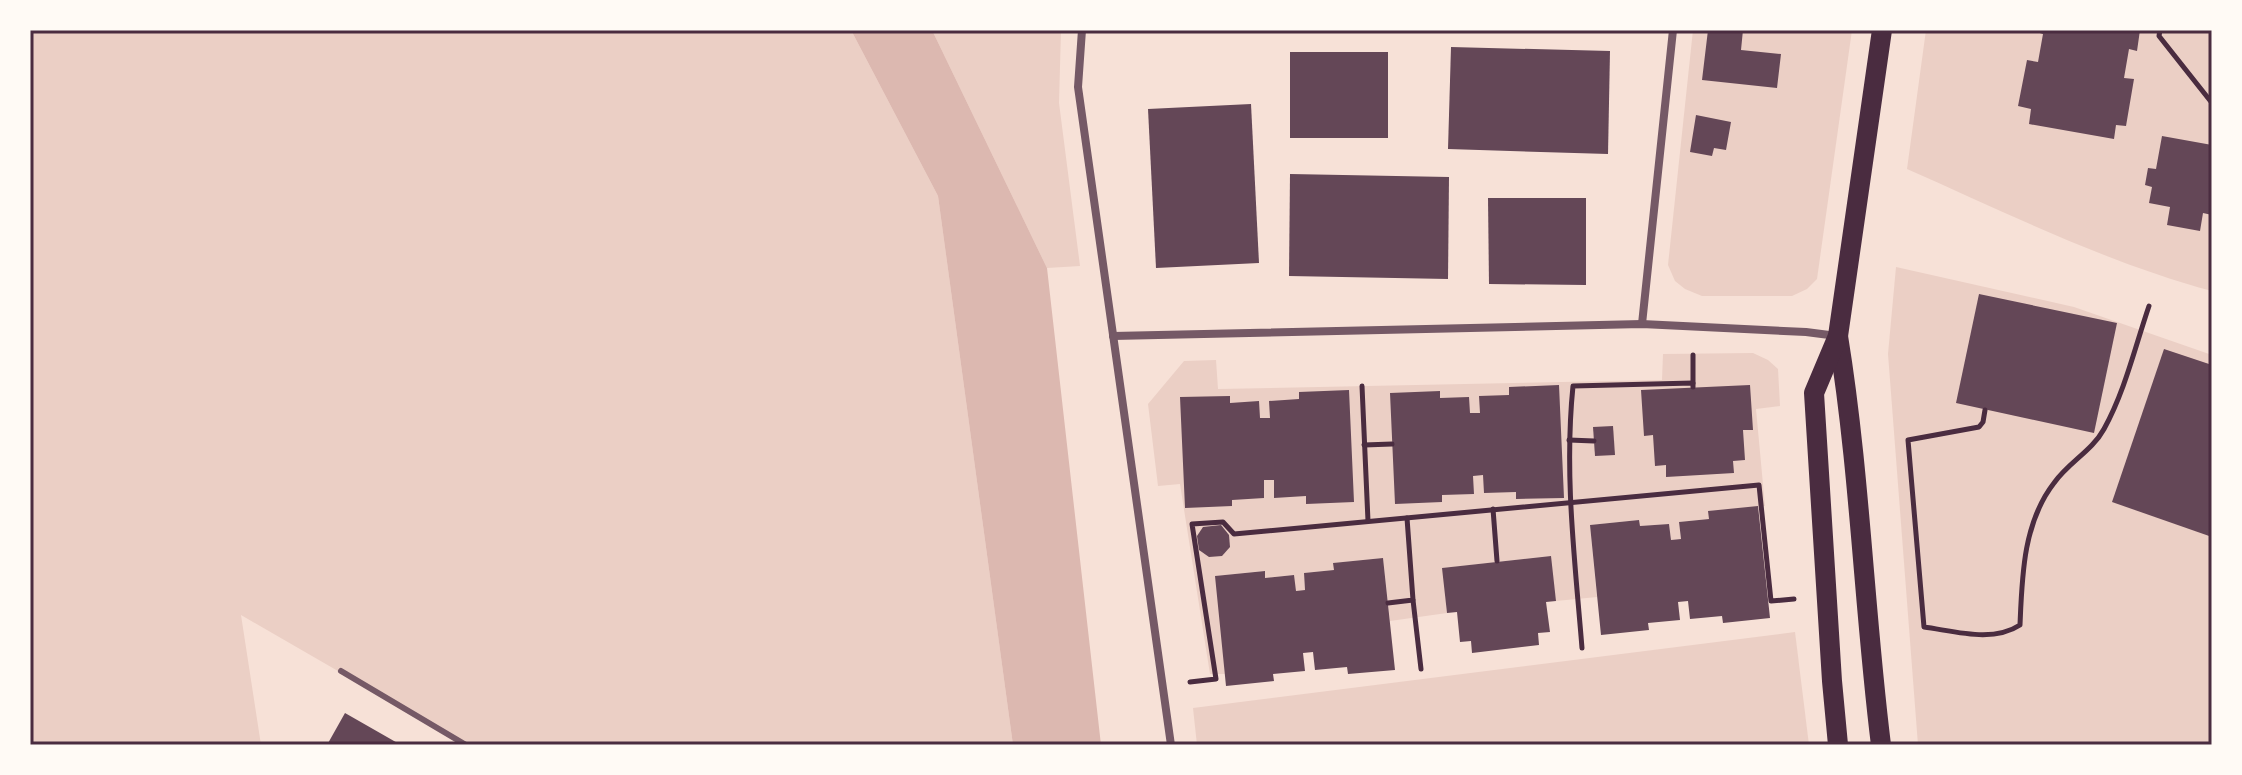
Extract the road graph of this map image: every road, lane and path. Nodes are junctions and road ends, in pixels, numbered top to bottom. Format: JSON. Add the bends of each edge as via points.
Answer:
{"nodes":[{"id":1,"x":1082,"y":30,"type":"edge"},
{"id":2,"x":1673,"y":30,"type":"edge"},
{"id":3,"x":1882,"y":30,"type":"edge"},
{"id":4,"x":2160,"y":30,"type":"edge"},
{"id":5,"x":2212,"y":103,"type":"edge"},
{"id":6,"x":2149,"y":306,"type":"dead end"},
{"id":7,"x":1642,"y":324,"type":"junction"},
{"id":8,"x":1113,"y":336,"type":"junction"},
{"id":9,"x":1838,"y":336,"type":"junction"},
{"id":10,"x":1693,"y":355,"type":"dead end"},
{"id":11,"x":1362,"y":386,"type":"dead end"},
{"id":12,"x":1985,"y":410,"type":"dead end"},
{"id":13,"x":1569,"y":440,"type":"junction"},
{"id":14,"x":1594,"y":441,"type":"dead end"},
{"id":15,"x":1392,"y":444,"type":"dead end"},
{"id":16,"x":1364,"y":445,"type":"junction"},
{"id":17,"x":1570,"y":502,"type":"junction"},
{"id":18,"x":1493,"y":509,"type":"junction"},
{"id":19,"x":1407,"y":518,"type":"junction"},
{"id":20,"x":1368,"y":521,"type":"junction"},
{"id":21,"x":1497,"y":561,"type":"dead end"},
{"id":22,"x":1794,"y":599,"type":"dead end"},
{"id":23,"x":1413,"y":600,"type":"junction"},
{"id":24,"x":1388,"y":603,"type":"dead end"},
{"id":25,"x":1582,"y":648,"type":"dead end"},
{"id":26,"x":1421,"y":669,"type":"dead end"},
{"id":27,"x":341,"y":671,"type":"dead end"},
{"id":28,"x":1190,"y":682,"type":"dead end"},
{"id":29,"x":466,"y":745,"type":"edge"},
{"id":30,"x":1171,"y":745,"type":"edge"},
{"id":31,"x":1838,"y":745,"type":"edge"},
{"id":32,"x":1881,"y":745,"type":"edge"}],
"edges":[{"from":1,"to":8,"type":"street","via":[[1078,87]]},
{"from":2,"to":7,"type":"street"},
{"from":3,"to":9,"type":"main road"},
{"from":4,"to":5,"type":"path","via":[[2159,36]]},
{"from":6,"to":12,"type":"path","via":[[2104,430],[2041,503],[2025,557],[2020,625],[1987,635],[1924,627],[1908,440],[1979,427]]},
{"from":7,"to":8,"type":"street"},
{"from":7,"to":9,"type":"street"},
{"from":8,"to":30,"type":"street"},
{"from":9,"to":31,"type":"main road","via":[[1814,393]]},
{"from":9,"to":32,"type":"main road"},
{"from":10,"to":13,"type":"path","via":[[1693,385],[1572,384]]},
{"from":11,"to":16,"type":"path"},
{"from":13,"to":14,"type":"path"},
{"from":13,"to":17,"type":"path"},
{"from":15,"to":16,"type":"path"},
{"from":16,"to":20,"type":"path"},
{"from":17,"to":18,"type":"path"},
{"from":17,"to":22,"type":"path","via":[[1759,485],[1771,601]]},
{"from":17,"to":25,"type":"path"},
{"from":18,"to":19,"type":"path"},
{"from":18,"to":21,"type":"path"},
{"from":19,"to":20,"type":"path"},
{"from":19,"to":23,"type":"path"},
{"from":20,"to":28,"type":"path","via":[[1234,534],[1223,522],[1192,524],[1216,679]]},
{"from":23,"to":24,"type":"path"},
{"from":23,"to":26,"type":"path"},
{"from":27,"to":29,"type":"lane"}]}
